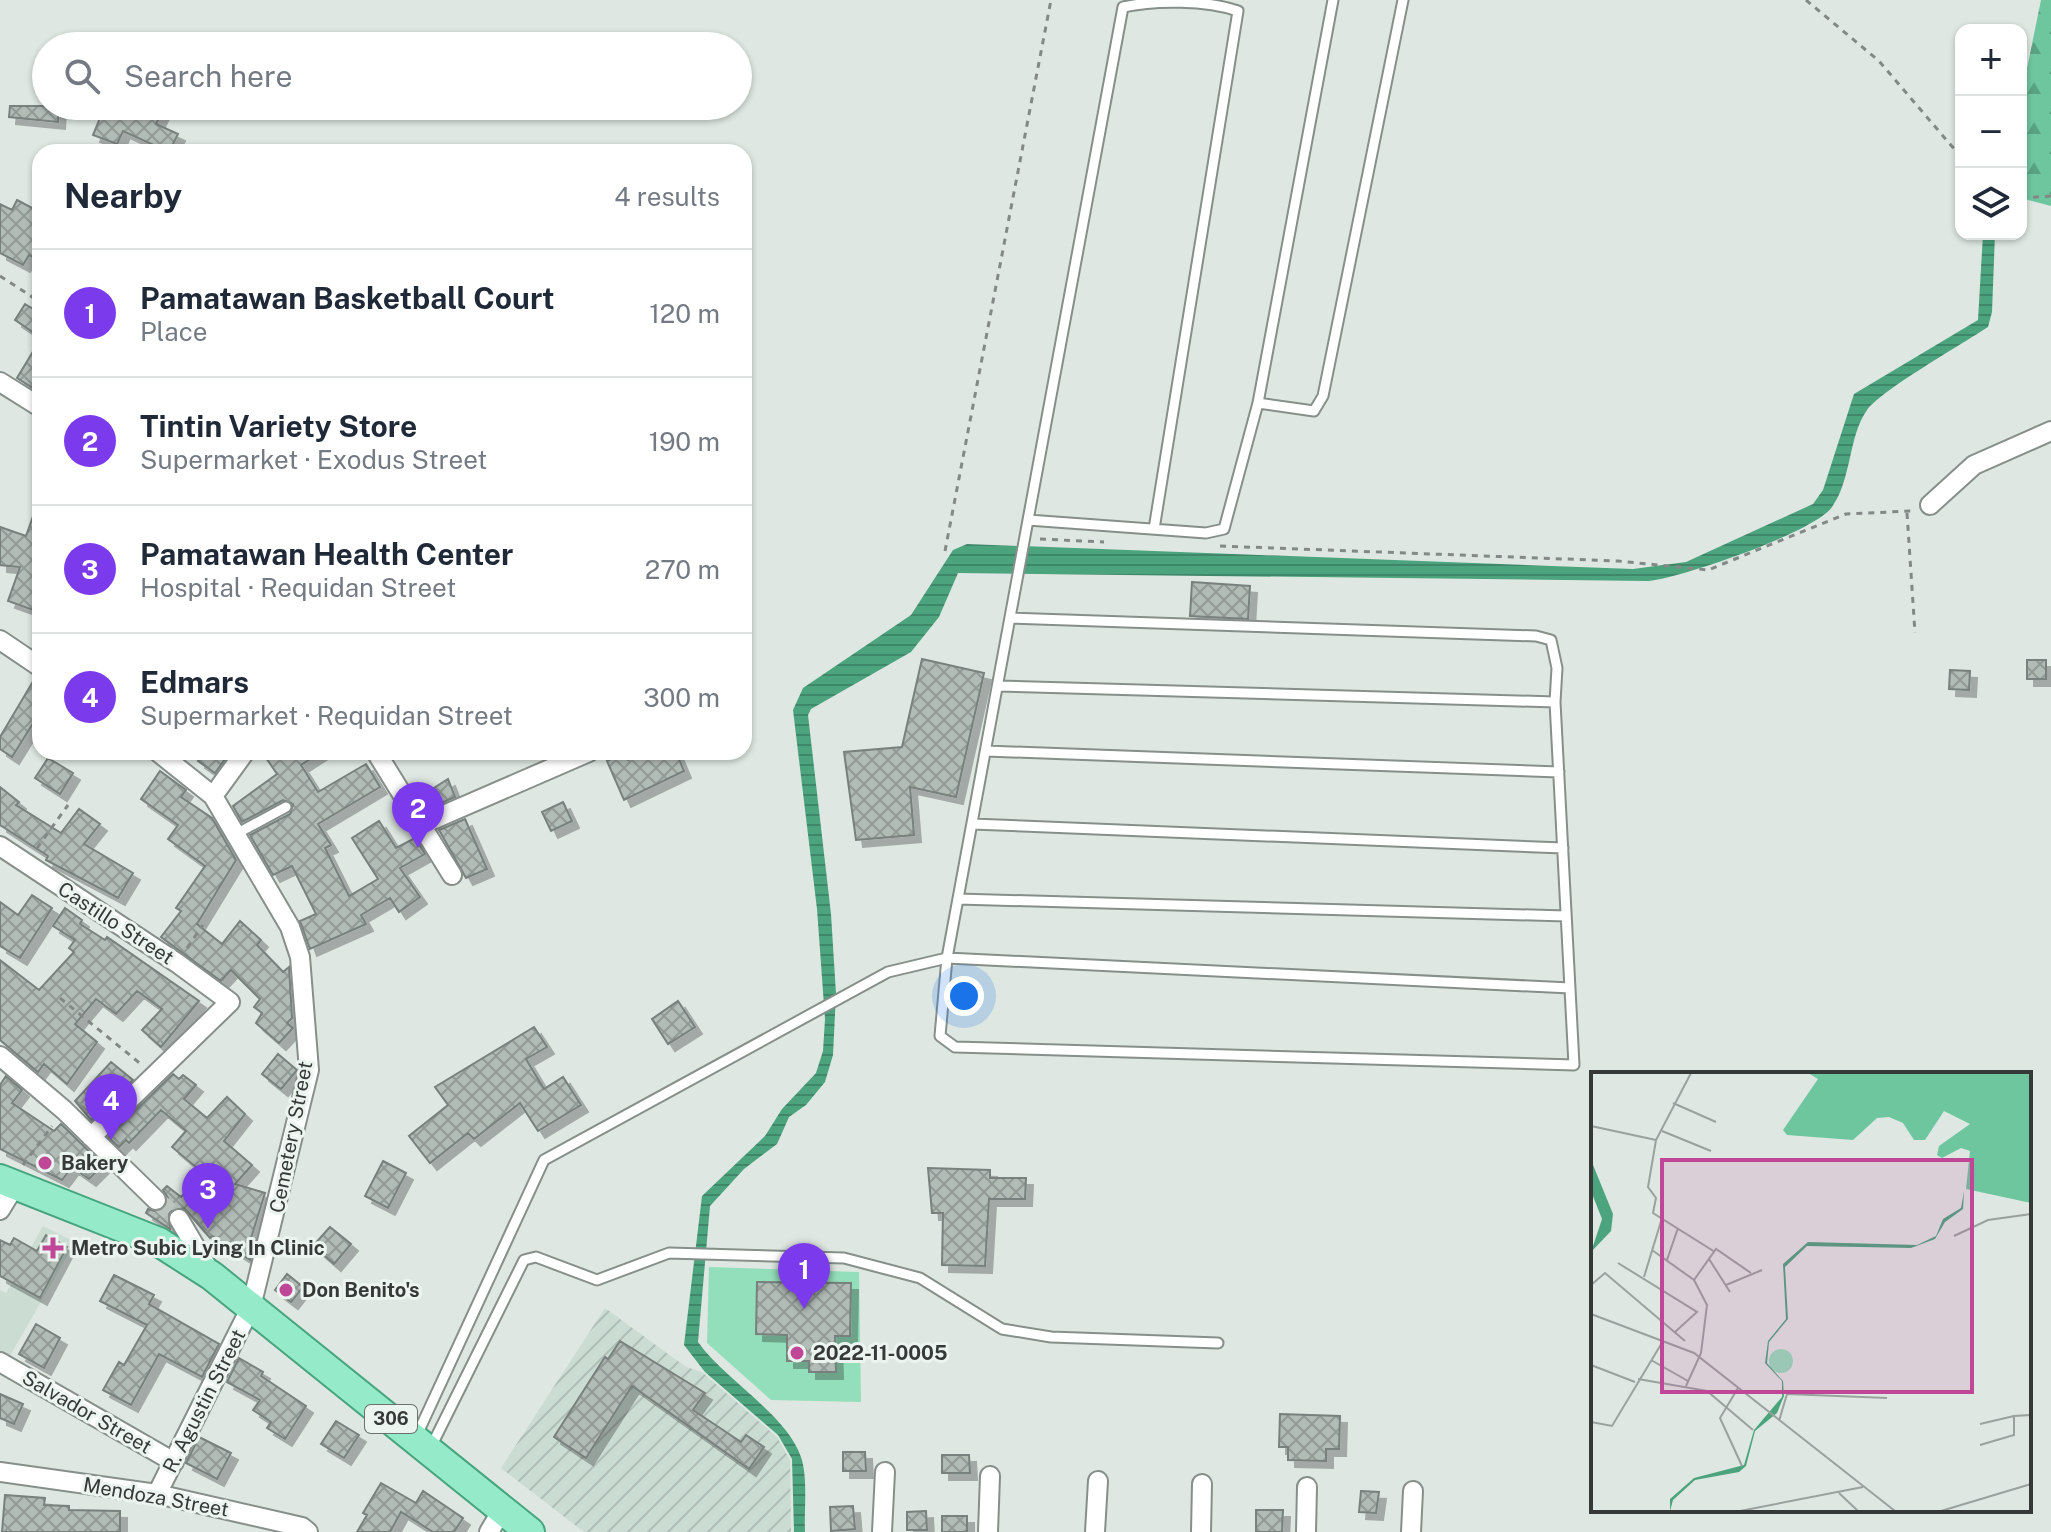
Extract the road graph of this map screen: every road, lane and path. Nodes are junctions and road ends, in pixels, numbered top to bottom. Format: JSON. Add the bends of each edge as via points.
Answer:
{"nodes":[{"id":1,"x":1051,"y":0,"type":"edge"},
{"id":2,"x":1333,"y":0,"type":"edge"},
{"id":3,"x":1403,"y":0,"type":"edge"},
{"id":4,"x":1806,"y":0,"type":"edge"},
{"id":5,"x":1955,"y":150,"type":"edge"},
{"id":6,"x":2051,"y":196,"type":"edge"},
{"id":7,"x":2027,"y":198,"type":"edge"},
{"id":8,"x":0,"y":276,"type":"edge"},
{"id":9,"x":32,"y":297,"type":"edge"},
{"id":10,"x":1,"y":385,"type":"edge"},
{"id":11,"x":32,"y":402,"type":"edge"},
{"id":12,"x":1258,"y":403,"type":"junction"},
{"id":13,"x":2051,"y":431,"type":"edge"},
{"id":14,"x":1930,"y":505,"type":"joint"},
{"id":15,"x":1907,"y":513,"type":"junction"},
{"id":16,"x":1028,"y":520,"type":"junction"},
{"id":17,"x":1154,"y":529,"type":"junction"},
{"id":18,"x":1025,"y":541,"type":"junction"},
{"id":19,"x":1119,"y":542,"type":"dead end"},
{"id":20,"x":1212,"y":546,"type":"dead end"},
{"id":21,"x":945,"y":551,"type":"dead end"},
{"id":22,"x":1010,"y":618,"type":"junction"},
{"id":23,"x":1915,"y":633,"type":"dead end"},
{"id":24,"x":0,"y":640,"type":"edge"},
{"id":25,"x":32,"y":657,"type":"edge"},
{"id":26,"x":998,"y":686,"type":"junction"},
{"id":27,"x":1555,"y":702,"type":"junction"},
{"id":28,"x":986,"y":751,"type":"junction"},
{"id":29,"x":168,"y":760,"type":"edge"},
{"id":30,"x":239,"y":760,"type":"edge"},
{"id":31,"x":381,"y":760,"type":"edge"},
{"id":32,"x":571,"y":760,"type":"edge"},
{"id":33,"x":1559,"y":772,"type":"junction"},
{"id":34,"x":213,"y":796,"type":"junction"},
{"id":35,"x":68,"y":805,"type":"dead end"},
{"id":36,"x":286,"y":807,"type":"dead end"},
{"id":37,"x":423,"y":824,"type":"junction"},
{"id":38,"x":972,"y":824,"type":"junction"},
{"id":39,"x":236,"y":834,"type":"junction"},
{"id":40,"x":0,"y":846,"type":"edge"},
{"id":41,"x":1563,"y":848,"type":"junction"},
{"id":42,"x":25,"y":864,"type":"junction"},
{"id":43,"x":452,"y":875,"type":"dead end"},
{"id":44,"x":958,"y":899,"type":"junction"},
{"id":45,"x":1566,"y":916,"type":"junction"},
{"id":46,"x":203,"y":925,"type":"dead end"},
{"id":47,"x":947,"y":958,"type":"junction"},
{"id":48,"x":177,"y":963,"type":"junction"},
{"id":49,"x":1570,"y":988,"type":"junction"},
{"id":50,"x":60,"y":998,"type":"dead end"},
{"id":51,"x":0,"y":1056,"type":"edge"},
{"id":52,"x":154,"y":1074,"type":"junction"},
{"id":53,"x":64,"y":1110,"type":"junction"},
{"id":54,"x":91,"y":1137,"type":"junction"},
{"id":55,"x":9,"y":1182,"type":"edge"},
{"id":56,"x":156,"y":1200,"type":"tunnel mouth"},
{"id":57,"x":0,"y":1210,"type":"edge"},
{"id":58,"x":179,"y":1219,"type":"tunnel mouth"},
{"id":59,"x":212,"y":1276,"type":"junction"},
{"id":60,"x":251,"y":1307,"type":"junction"},
{"id":61,"x":1218,"y":1343,"type":"dead end"},
{"id":62,"x":0,"y":1362,"type":"edge"},
{"id":63,"x":422,"y":1444,"type":"junction"},
{"id":64,"x":174,"y":1462,"type":"junction"},
{"id":65,"x":0,"y":1472,"type":"edge"},
{"id":66,"x":885,"y":1472,"type":"dead end"},
{"id":67,"x":990,"y":1476,"type":"dead end"},
{"id":68,"x":1098,"y":1481,"type":"dead end"},
{"id":69,"x":1202,"y":1484,"type":"dead end"},
{"id":70,"x":1307,"y":1487,"type":"dead end"},
{"id":71,"x":1413,"y":1491,"type":"dead end"},
{"id":72,"x":157,"y":1494,"type":"junction"},
{"id":73,"x":495,"y":1521,"type":"edge"},
{"id":74,"x":308,"y":1532,"type":"edge"},
{"id":75,"x":530,"y":1532,"type":"edge"},
{"id":76,"x":882,"y":1532,"type":"edge"},
{"id":77,"x":988,"y":1532,"type":"edge"},
{"id":78,"x":1095,"y":1532,"type":"edge"},
{"id":79,"x":1201,"y":1532,"type":"edge"},
{"id":80,"x":1306,"y":1532,"type":"edge"},
{"id":81,"x":1411,"y":1532,"type":"edge"}],
"edges":[{"from":1,"to":21,"type":"path"},
{"from":2,"to":12,"type":"lane"},
{"from":3,"to":12,"type":"lane","via":[[1323,396],[1314,411]]},
{"from":4,"to":5,"type":"path","via":[[1879,61]]},
{"from":6,"to":7,"type":"path"},
{"from":8,"to":9,"type":"path"},
{"from":10,"to":11,"type":"street"},
{"from":12,"to":17,"type":"lane","via":[[1224,529]]},
{"from":13,"to":14,"type":"street","via":[[1974,465]]},
{"from":14,"to":15,"type":"path"},
{"from":15,"to":20,"type":"path","via":[[1846,514],[1702,570]]},
{"from":15,"to":23,"type":"path"},
{"from":16,"to":17,"type":"lane"},
{"from":16,"to":17,"type":"lane","via":[[1123,7],[1139,2],[1223,6],[1238,11]]},
{"from":16,"to":18,"type":"lane"},
{"from":18,"to":19,"type":"path"},
{"from":18,"to":22,"type":"lane"},
{"from":22,"to":26,"type":"lane"},
{"from":22,"to":27,"type":"lane","via":[[1536,636],[1551,640],[1557,668]]},
{"from":24,"to":25,"type":"street"},
{"from":26,"to":27,"type":"lane"},
{"from":26,"to":28,"type":"lane"},
{"from":27,"to":33,"type":"lane"},
{"from":28,"to":33,"type":"lane"},
{"from":28,"to":38,"type":"lane"},
{"from":29,"to":34,"type":"street","name":"Cemetery Street"},
{"from":30,"to":34,"type":"street"},
{"from":31,"to":37,"type":"street"},
{"from":32,"to":37,"type":"street"},
{"from":33,"to":41,"type":"lane"},
{"from":34,"to":39,"type":"street","name":"Cemetery Street"},
{"from":35,"to":42,"type":"path"},
{"from":36,"to":39,"type":"lane"},
{"from":37,"to":43,"type":"street"},
{"from":38,"to":41,"type":"lane"},
{"from":38,"to":44,"type":"lane"},
{"from":39,"to":60,"type":"street","name":"Cemetery Street","via":[[290,927],[300,957],[309,1070]]},
{"from":40,"to":42,"type":"street","name":"Castillo Street"},
{"from":41,"to":45,"type":"lane"},
{"from":42,"to":48,"type":"street","name":"Castillo Street"},
{"from":44,"to":45,"type":"lane"},
{"from":44,"to":47,"type":"lane"},
{"from":45,"to":49,"type":"lane"},
{"from":46,"to":48,"type":"path"},
{"from":47,"to":49,"type":"lane"},
{"from":47,"to":49,"type":"lane","via":[[940,1036],[955,1047],[1574,1065]]},
{"from":47,"to":63,"type":"lane","via":[[888,972],[544,1160]]},
{"from":48,"to":52,"type":"street","name":"Castillo Street","via":[[230,1002]]},
{"from":50,"to":52,"type":"path"},
{"from":51,"to":53,"type":"street"},
{"from":52,"to":54,"type":"street"},
{"from":53,"to":54,"type":"street"},
{"from":53,"to":55,"type":"path"},
{"from":54,"to":56,"type":"street"},
{"from":55,"to":57,"type":"street"},
{"from":55,"to":59,"type":"main road","number":"306","via":[[159,1242]]},
{"from":58,"to":59,"type":"street"},
{"from":59,"to":60,"type":"main road","number":"306"},
{"from":60,"to":63,"type":"main road","number":"306"},
{"from":60,"to":64,"type":"street","name":"R. Agustin Street"},
{"from":61,"to":63,"type":"lane","via":[[1051,1337],[1002,1329],[920,1278],[844,1258],[669,1253],[597,1280],[536,1257],[524,1260]]},
{"from":62,"to":64,"type":"street","name":"Salvador Street"},
{"from":63,"to":73,"type":"main road","number":"306"},
{"from":64,"to":72,"type":"street","name":"R. Agustin Street"},
{"from":65,"to":72,"type":"street","name":"Mendoza Street"},
{"from":66,"to":76,"type":"street"},
{"from":67,"to":77,"type":"street"},
{"from":68,"to":78,"type":"street"},
{"from":69,"to":79,"type":"street"},
{"from":70,"to":80,"type":"street"},
{"from":71,"to":81,"type":"street"},
{"from":72,"to":74,"type":"street","name":"Mendoza Street"},
{"from":73,"to":75,"type":"main road","number":"306"}]}
